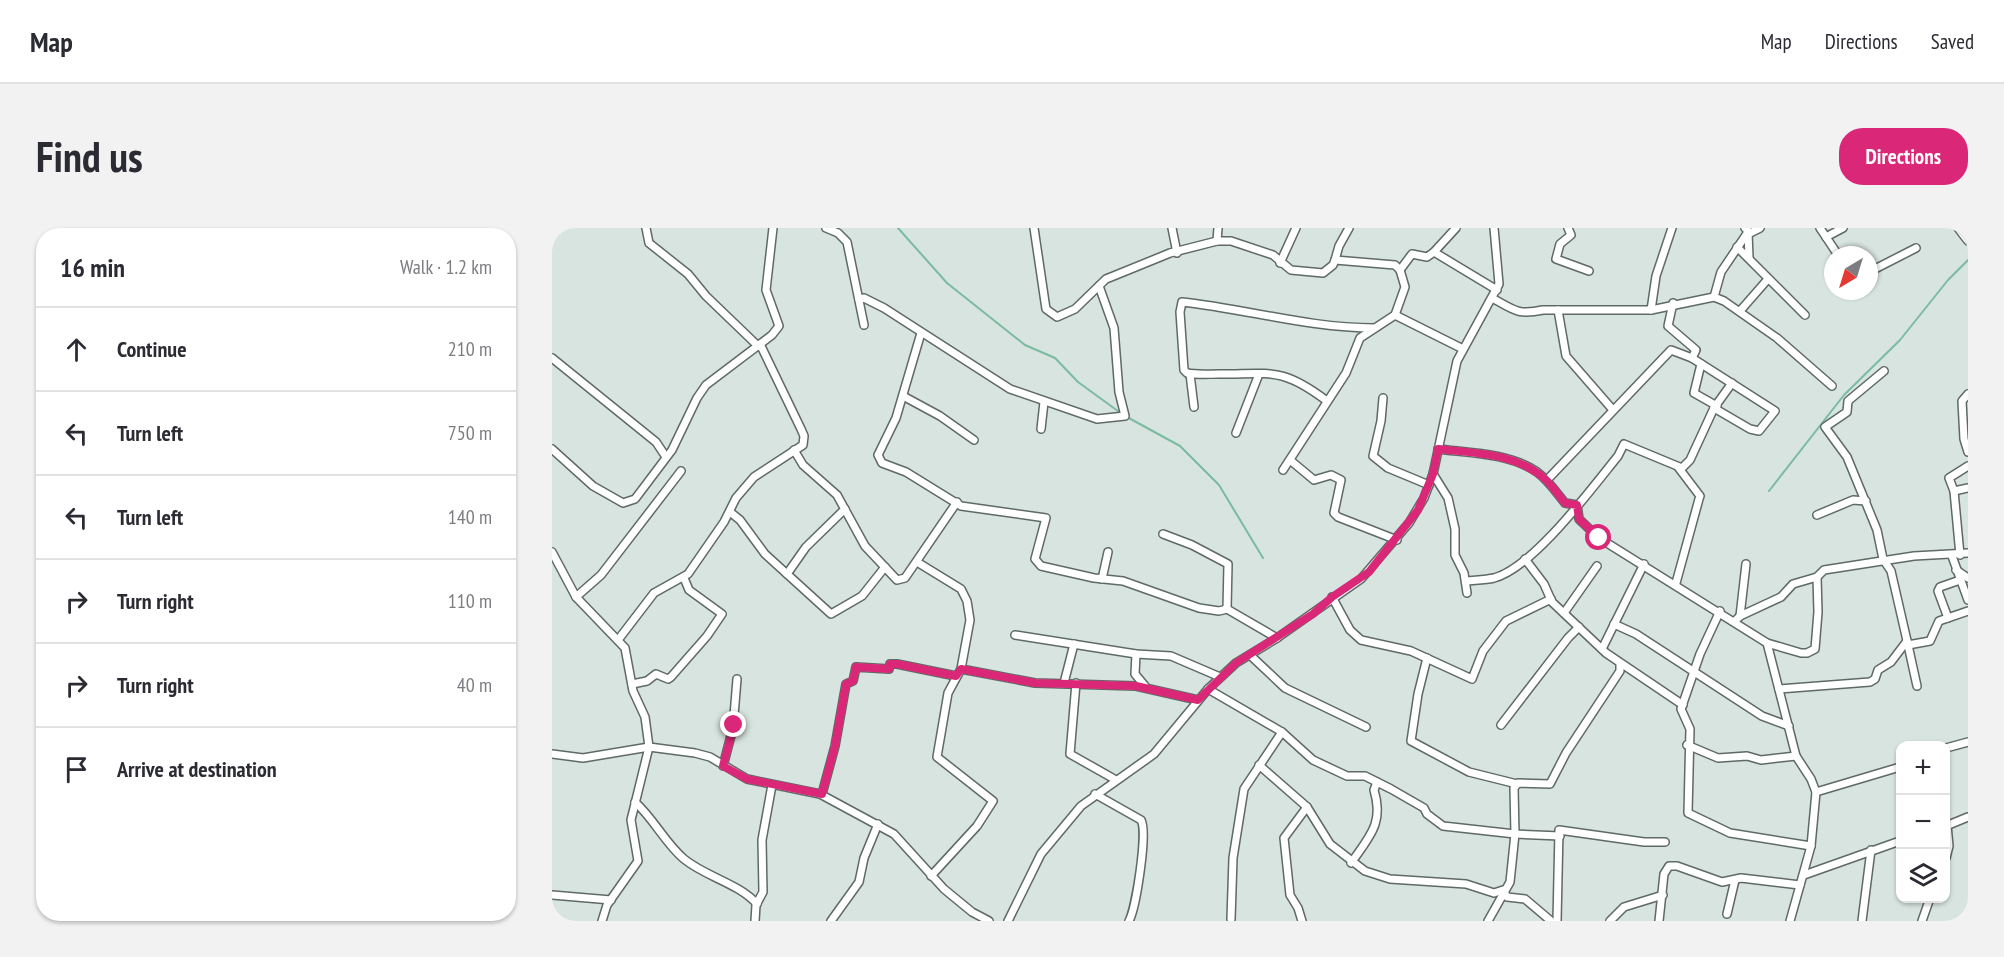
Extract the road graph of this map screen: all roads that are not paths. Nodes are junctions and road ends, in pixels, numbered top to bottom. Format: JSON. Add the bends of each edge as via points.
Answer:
{"nodes":[{"id":1,"x":646,"y":228,"type":"edge"},
{"id":2,"x":773,"y":228,"type":"edge"},
{"id":3,"x":826,"y":228,"type":"edge"},
{"id":4,"x":1034,"y":228,"type":"edge"},
{"id":5,"x":1172,"y":228,"type":"edge"},
{"id":6,"x":1218,"y":228,"type":"edge"},
{"id":7,"x":1296,"y":228,"type":"edge"},
{"id":8,"x":1349,"y":228,"type":"edge"},
{"id":9,"x":1456,"y":228,"type":"edge"},
{"id":10,"x":1494,"y":228,"type":"edge"},
{"id":11,"x":1568,"y":228,"type":"edge"},
{"id":12,"x":1672,"y":228,"type":"edge"},
{"id":13,"x":1760,"y":228,"type":"edge"},
{"id":14,"x":1820,"y":228,"type":"edge"},
{"id":15,"x":1843,"y":228,"type":"edge"},
{"id":16,"x":1958,"y":228,"type":"edge"},
{"id":17,"x":1747,"y":230,"type":"edge"},
{"id":18,"x":1826,"y":237,"type":"junction"},
{"id":19,"x":1217,"y":241,"type":"junction"},
{"id":20,"x":1968,"y":241,"type":"edge"},
{"id":21,"x":1832,"y":246,"type":"edge"},
{"id":22,"x":1737,"y":247,"type":"junction"},
{"id":23,"x":1916,"y":248,"type":"dead end"},
{"id":24,"x":1434,"y":252,"type":"junction"},
{"id":25,"x":1177,"y":253,"type":"junction"},
{"id":26,"x":1749,"y":258,"type":"junction"},
{"id":27,"x":1335,"y":260,"type":"junction"},
{"id":28,"x":1280,"y":263,"type":"junction"},
{"id":29,"x":1878,"y":267,"type":"edge"},
{"id":30,"x":1400,"y":270,"type":"junction"},
{"id":31,"x":1589,"y":271,"type":"dead end"},
{"id":32,"x":1768,"y":279,"type":"junction"},
{"id":33,"x":1100,"y":286,"type":"junction"},
{"id":34,"x":1497,"y":290,"type":"junction"},
{"id":35,"x":1714,"y":297,"type":"junction"},
{"id":36,"x":1494,"y":298,"type":"junction"},
{"id":37,"x":859,"y":299,"type":"junction"},
{"id":38,"x":1673,"y":303,"type":"junction"},
{"id":39,"x":1558,"y":310,"type":"junction"},
{"id":40,"x":1651,"y":310,"type":"junction"},
{"id":41,"x":1740,"y":311,"type":"junction"},
{"id":42,"x":1395,"y":315,"type":"junction"},
{"id":43,"x":1805,"y":315,"type":"dead end"},
{"id":44,"x":864,"y":325,"type":"dead end"},
{"id":45,"x":1374,"y":328,"type":"junction"},
{"id":46,"x":921,"y":333,"type":"junction"},
{"id":47,"x":759,"y":345,"type":"junction"},
{"id":48,"x":1463,"y":349,"type":"junction"},
{"id":49,"x":552,"y":358,"type":"edge"},
{"id":50,"x":1692,"y":358,"type":"junction"},
{"id":51,"x":1701,"y":364,"type":"junction"},
{"id":52,"x":1884,"y":371,"type":"dead end"},
{"id":53,"x":1190,"y":374,"type":"junction"},
{"id":54,"x":1259,"y":374,"type":"junction"},
{"id":55,"x":1732,"y":383,"type":"junction"},
{"id":56,"x":1832,"y":386,"type":"dead end"},
{"id":57,"x":1968,"y":394,"type":"edge"},
{"id":58,"x":903,"y":396,"type":"junction"},
{"id":59,"x":1383,"y":398,"type":"dead end"},
{"id":60,"x":1327,"y":401,"type":"junction"},
{"id":61,"x":1044,"y":402,"type":"junction"},
{"id":62,"x":1194,"y":407,"type":"dead end"},
{"id":63,"x":1715,"y":407,"type":"junction"},
{"id":64,"x":1613,"y":410,"type":"junction"},
{"id":65,"x":1041,"y":429,"type":"dead end"},
{"id":66,"x":1236,"y":433,"type":"dead end"},
{"id":67,"x":974,"y":440,"type":"dead end"},
{"id":68,"x":552,"y":449,"type":"edge"},
{"id":69,"x":1438,"y":449,"type":"junction"},
{"id":70,"x":794,"y":450,"type":"junction"},
{"id":71,"x":1968,"y":452,"type":"edge"},
{"id":72,"x":666,"y":457,"type":"junction"},
{"id":73,"x":1290,"y":460,"type":"junction"},
{"id":74,"x":1968,"y":466,"type":"edge"},
{"id":75,"x":1678,"y":467,"type":"junction"},
{"id":76,"x":1283,"y":470,"type":"dead end"},
{"id":77,"x":681,"y":471,"type":"dead end"},
{"id":78,"x":1433,"y":474,"type":"junction"},
{"id":79,"x":1547,"y":480,"type":"junction"},
{"id":80,"x":1429,"y":485,"type":"junction"},
{"id":81,"x":1968,"y":488,"type":"edge"},
{"id":82,"x":1954,"y":491,"type":"junction"},
{"id":83,"x":1866,"y":501,"type":"junction"},
{"id":84,"x":957,"y":502,"type":"junction"},
{"id":85,"x":1577,"y":505,"type":"junction"},
{"id":86,"x":845,"y":509,"type":"junction"},
{"id":87,"x":730,"y":512,"type":"junction"},
{"id":88,"x":1816,"y":515,"type":"dead end"},
{"id":89,"x":1163,"y":534,"type":"dead end"},
{"id":90,"x":1396,"y":540,"type":"junction"},
{"id":91,"x":1108,"y":552,"type":"dead end"},
{"id":92,"x":1964,"y":554,"type":"edge"},
{"id":93,"x":553,"y":555,"type":"edge"},
{"id":94,"x":1952,"y":556,"type":"junction"},
{"id":95,"x":1525,"y":559,"type":"junction"},
{"id":96,"x":1883,"y":559,"type":"junction"},
{"id":97,"x":917,"y":562,"type":"junction"},
{"id":98,"x":1644,"y":564,"type":"junction"},
{"id":99,"x":1746,"y":564,"type":"dead end"},
{"id":100,"x":1597,"y":566,"type":"dead end"},
{"id":101,"x":885,"y":567,"type":"junction"},
{"id":102,"x":1956,"y":570,"type":"junction"},
{"id":103,"x":787,"y":574,"type":"junction"},
{"id":104,"x":1817,"y":577,"type":"junction"},
{"id":105,"x":684,"y":578,"type":"junction"},
{"id":106,"x":1968,"y":578,"type":"edge"},
{"id":107,"x":1102,"y":579,"type":"junction"},
{"id":108,"x":1960,"y":580,"type":"junction"},
{"id":109,"x":1466,"y":581,"type":"junction"},
{"id":110,"x":1676,"y":584,"type":"junction"},
{"id":111,"x":1467,"y":593,"type":"dead end"},
{"id":112,"x":576,"y":597,"type":"junction"},
{"id":113,"x":1332,"y":597,"type":"junction"},
{"id":114,"x":1551,"y":599,"type":"junction"},
{"id":115,"x":1968,"y":600,"type":"edge"},
{"id":116,"x":1227,"y":609,"type":"junction"},
{"id":117,"x":1720,"y":611,"type":"junction"},
{"id":118,"x":1968,"y":611,"type":"edge"},
{"id":119,"x":1564,"y":613,"type":"junction"},
{"id":120,"x":1948,"y":618,"type":"junction"},
{"id":121,"x":1738,"y":619,"type":"junction"},
{"id":122,"x":1614,"y":624,"type":"junction"},
{"id":123,"x":1579,"y":627,"type":"junction"},
{"id":124,"x":1015,"y":635,"type":"dead end"},
{"id":125,"x":1277,"y":638,"type":"junction"},
{"id":126,"x":618,"y":640,"type":"junction"},
{"id":127,"x":1767,"y":643,"type":"junction"},
{"id":128,"x":1907,"y":643,"type":"junction"},
{"id":129,"x":1074,"y":644,"type":"junction"},
{"id":130,"x":1602,"y":649,"type":"junction"},
{"id":131,"x":1136,"y":654,"type":"junction"},
{"id":132,"x":1250,"y":655,"type":"junction"},
{"id":133,"x":1427,"y":658,"type":"junction"},
{"id":134,"x":1620,"y":664,"type":"junction"},
{"id":135,"x":961,"y":669,"type":"junction"},
{"id":136,"x":1693,"y":673,"type":"junction"},
{"id":137,"x":956,"y":676,"type":"junction"},
{"id":138,"x":1220,"y":677,"type":"junction"},
{"id":139,"x":737,"y":679,"type":"dead end"},
{"id":140,"x":1064,"y":682,"type":"junction"},
{"id":141,"x":1076,"y":683,"type":"junction"},
{"id":142,"x":632,"y":684,"type":"junction"},
{"id":143,"x":1917,"y":686,"type":"dead end"},
{"id":144,"x":1147,"y":687,"type":"junction"},
{"id":145,"x":1208,"y":689,"type":"junction"},
{"id":146,"x":1779,"y":689,"type":"junction"},
{"id":147,"x":1198,"y":700,"type":"junction"},
{"id":148,"x":1683,"y":705,"type":"junction"},
{"id":149,"x":1501,"y":725,"type":"dead end"},
{"id":150,"x":1789,"y":726,"type":"junction"},
{"id":151,"x":1366,"y":727,"type":"dead end"},
{"id":152,"x":1282,"y":732,"type":"junction"},
{"id":153,"x":1968,"y":742,"type":"edge"},
{"id":154,"x":1687,"y":745,"type":"junction"},
{"id":155,"x":649,"y":747,"type":"junction"},
{"id":156,"x":1950,"y":747,"type":"edge"},
{"id":157,"x":552,"y":754,"type":"edge"},
{"id":158,"x":1796,"y":756,"type":"junction"},
{"id":159,"x":1259,"y":765,"type":"junction"},
{"id":160,"x":723,"y":766,"type":"junction"},
{"id":161,"x":1896,"y":768,"type":"edge"},
{"id":162,"x":1116,"y":780,"type":"junction"},
{"id":163,"x":1377,"y":782,"type":"junction"},
{"id":164,"x":1517,"y":784,"type":"junction"},
{"id":165,"x":772,"y":785,"type":"junction"},
{"id":166,"x":1816,"y":792,"type":"junction"},
{"id":167,"x":822,"y":794,"type":"junction"},
{"id":168,"x":1095,"y":794,"type":"junction"},
{"id":169,"x":634,"y":802,"type":"junction"},
{"id":170,"x":1307,"y":807,"type":"junction"},
{"id":171,"x":1968,"y":817,"type":"edge"},
{"id":172,"x":878,"y":824,"type":"junction"},
{"id":173,"x":1950,"y":824,"type":"edge"},
{"id":174,"x":1515,"y":834,"type":"junction"},
{"id":175,"x":1560,"y":836,"type":"junction"},
{"id":176,"x":1896,"y":841,"type":"edge"},
{"id":177,"x":1665,"y":842,"type":"dead end"},
{"id":178,"x":1811,"y":846,"type":"junction"},
{"id":179,"x":1871,"y":850,"type":"junction"},
{"id":180,"x":1352,"y":862,"type":"junction"},
{"id":181,"x":1804,"y":875,"type":"junction"},
{"id":182,"x":931,"y":876,"type":"junction"},
{"id":183,"x":1735,"y":880,"type":"junction"},
{"id":184,"x":1800,"y":885,"type":"junction"},
{"id":185,"x":1503,"y":890,"type":"junction"},
{"id":186,"x":552,"y":895,"type":"edge"},
{"id":187,"x":1664,"y":895,"type":"junction"},
{"id":188,"x":611,"y":900,"type":"junction"},
{"id":189,"x":1928,"y":903,"type":"edge"},
{"id":190,"x":757,"y":904,"type":"junction"},
{"id":191,"x":1727,"y":914,"type":"dead end"},
{"id":192,"x":1231,"y":919,"type":"dead end"},
{"id":193,"x":602,"y":921,"type":"edge"},
{"id":194,"x":755,"y":921,"type":"edge"},
{"id":195,"x":831,"y":921,"type":"edge"},
{"id":196,"x":989,"y":921,"type":"edge"},
{"id":197,"x":1008,"y":921,"type":"edge"},
{"id":198,"x":1129,"y":921,"type":"edge"},
{"id":199,"x":1302,"y":921,"type":"edge"},
{"id":200,"x":1488,"y":921,"type":"edge"},
{"id":201,"x":1551,"y":921,"type":"edge"},
{"id":202,"x":1557,"y":921,"type":"edge"},
{"id":203,"x":1610,"y":921,"type":"edge"},
{"id":204,"x":1659,"y":921,"type":"edge"},
{"id":205,"x":1790,"y":921,"type":"edge"},
{"id":206,"x":1862,"y":921,"type":"edge"},
{"id":207,"x":1922,"y":921,"type":"edge"}],
"edges":[{"from":1,"to":47,"type":"street","via":[[649,243],[688,274]]},
{"from":2,"to":47,"type":"street","via":[[766,290],[779,326]]},
{"from":3,"to":37,"type":"street","via":[[848,242]]},
{"from":4,"to":33,"type":"street","via":[[1049,313],[1057,317],[1070,312]]},
{"from":5,"to":25,"type":"street"},
{"from":6,"to":19,"type":"street"},
{"from":7,"to":28,"type":"street"},
{"from":8,"to":27,"type":"street"},
{"from":9,"to":24,"type":"street"},
{"from":10,"to":34,"type":"street","via":[[1500,279]]},
{"from":11,"to":31,"type":"street","via":[[1571,235],[1560,244],[1556,259]]},
{"from":12,"to":40,"type":"street","via":[[1656,276]]},
{"from":13,"to":17,"type":"street"},
{"from":14,"to":18,"type":"street"},
{"from":15,"to":18,"type":"street"},
{"from":16,"to":20,"type":"street"},
{"from":17,"to":22,"type":"street"},
{"from":17,"to":26,"type":"street"},
{"from":18,"to":21,"type":"street"},
{"from":19,"to":25,"type":"street"},
{"from":19,"to":28,"type":"street","via":[[1239,243],[1273,255]]},
{"from":22,"to":26,"type":"street"},
{"from":22,"to":35,"type":"street","via":[[1721,272]]},
{"from":23,"to":29,"type":"street"},
{"from":24,"to":30,"type":"street","via":[[1427,256],[1412,254]]},
{"from":24,"to":34,"type":"street"},
{"from":25,"to":33,"type":"street","via":[[1116,274]]},
{"from":26,"to":32,"type":"street"},
{"from":27,"to":28,"type":"street","via":[[1323,273],[1296,271]]},
{"from":27,"to":30,"type":"street","via":[[1395,265]]},
{"from":30,"to":42,"type":"street","via":[[1405,287]]},
{"from":32,"to":41,"type":"street"},
{"from":32,"to":43,"type":"street"},
{"from":33,"to":61,"type":"street","via":[[1114,328],[1125,416],[1097,419]]},
{"from":34,"to":36,"type":"street"},
{"from":35,"to":38,"type":"street"},
{"from":35,"to":41,"type":"street"},
{"from":36,"to":39,"type":"street","via":[[1517,313]]},
{"from":36,"to":48,"type":"street"},
{"from":37,"to":44,"type":"street"},
{"from":37,"to":46,"type":"street","via":[[884,308]]},
{"from":38,"to":40,"type":"street"},
{"from":38,"to":50,"type":"street","via":[[1668,326],[1696,350]]},
{"from":39,"to":40,"type":"street"},
{"from":39,"to":64,"type":"street","via":[[1566,356]]},
{"from":41,"to":56,"type":"street"},
{"from":42,"to":45,"type":"street"},
{"from":42,"to":48,"type":"street"},
{"from":45,"to":53,"type":"street","via":[[1317,326],[1230,307],[1182,302],[1184,370]]},
{"from":45,"to":60,"type":"street","via":[[1360,339],[1346,373]]},
{"from":46,"to":58,"type":"street"},
{"from":46,"to":61,"type":"street","via":[[1010,389]]},
{"from":47,"to":70,"type":"street","via":[[804,436],[803,445]]},
{"from":47,"to":72,"type":"street","via":[[706,385]]},
{"from":48,"to":69,"type":"street"},
{"from":49,"to":72,"type":"street","via":[[656,442]]},
{"from":50,"to":51,"type":"street"},
{"from":50,"to":64,"type":"street","via":[[1671,350],[1666,353]]},
{"from":51,"to":55,"type":"street"},
{"from":51,"to":63,"type":"street","via":[[1694,393]]},
{"from":52,"to":83,"type":"street","via":[[1848,401],[1845,414],[1825,427],[1847,457]]},
{"from":53,"to":54,"type":"street"},
{"from":53,"to":62,"type":"street"},
{"from":54,"to":60,"type":"street","via":[[1272,372],[1299,381]]},
{"from":54,"to":66,"type":"street"},
{"from":55,"to":63,"type":"street"},
{"from":55,"to":63,"type":"street","via":[[1775,411],[1762,429],[1749,429]]},
{"from":57,"to":71,"type":"street","via":[[1962,401]]},
{"from":58,"to":67,"type":"street"},
{"from":58,"to":84,"type":"street","via":[[879,459]]},
{"from":59,"to":80,"type":"street","via":[[1373,456],[1388,468]]},
{"from":60,"to":73,"type":"street"},
{"from":61,"to":65,"type":"street"},
{"from":63,"to":75,"type":"street","via":[[1690,460],[1685,467]]},
{"from":64,"to":79,"type":"street"},
{"from":68,"to":72,"type":"street","via":[[593,486],[623,503],[635,499]]},
{"from":69,"to":78,"type":"street"},
{"from":69,"to":79,"type":"street","via":[[1498,457],[1521,464]]},
{"from":70,"to":86,"type":"street","via":[[803,465],[837,495]]},
{"from":70,"to":87,"type":"street","via":[[754,477]]},
{"from":73,"to":76,"type":"street"},
{"from":73,"to":90,"type":"street","via":[[1314,480],[1331,475],[1341,480],[1334,513],[1338,517]]},
{"from":74,"to":82,"type":"street","via":[[1949,478]]},
{"from":75,"to":85,"type":"street","via":[[1624,444]]},
{"from":75,"to":110,"type":"street","via":[[1700,500]]},
{"from":77,"to":112,"type":"street","via":[[601,575]]},
{"from":78,"to":80,"type":"street"},
{"from":78,"to":109,"type":"street","via":[[1448,498],[1455,529],[1455,555]]},
{"from":79,"to":85,"type":"street","via":[[1565,503]]},
{"from":80,"to":90,"type":"street","via":[[1418,510]]},
{"from":81,"to":82,"type":"street"},
{"from":82,"to":92,"type":"street"},
{"from":83,"to":88,"type":"street","via":[[1853,500]]},
{"from":83,"to":96,"type":"street"},
{"from":84,"to":97,"type":"street"},
{"from":84,"to":107,"type":"street","via":[[993,512],[1046,518],[1037,564]]},
{"from":85,"to":95,"type":"street","via":[[1560,528]]},
{"from":85,"to":98,"type":"street","via":[[1579,519],[1599,538]]},
{"from":86,"to":101,"type":"street","via":[[865,546]]},
{"from":86,"to":103,"type":"street","via":[[806,547]]},
{"from":87,"to":103,"type":"street"},
{"from":87,"to":105,"type":"street"},
{"from":89,"to":116,"type":"street","via":[[1228,564]]},
{"from":90,"to":113,"type":"street","via":[[1361,579]]},
{"from":91,"to":107,"type":"street"},
{"from":92,"to":94,"type":"street"},
{"from":93,"to":112,"type":"street"},
{"from":94,"to":96,"type":"street"},
{"from":94,"to":102,"type":"street"},
{"from":95,"to":109,"type":"street","via":[[1496,577]]},
{"from":95,"to":114,"type":"street"},
{"from":96,"to":104,"type":"street","via":[[1824,570]]},
{"from":96,"to":128,"type":"street","via":[[1891,570]]},
{"from":97,"to":101,"type":"street","via":[[901,580],[892,577]]},
{"from":97,"to":135,"type":"street","via":[[961,589],[965,597],[970,620]]},
{"from":98,"to":110,"type":"street"},
{"from":98,"to":122,"type":"street"},
{"from":99,"to":121,"type":"street"},
{"from":100,"to":119,"type":"street"},
{"from":101,"to":103,"type":"street","via":[[862,596],[831,614]]},
{"from":102,"to":106,"type":"street"},
{"from":102,"to":108,"type":"street"},
{"from":104,"to":121,"type":"street","via":[[1798,582],[1781,597]]},
{"from":104,"to":127,"type":"street","via":[[1815,648],[1801,653]]},
{"from":105,"to":126,"type":"street","via":[[654,593]]},
{"from":105,"to":142,"type":"street","via":[[689,590],[722,614],[672,677],[656,674]]},
{"from":107,"to":116,"type":"street","via":[[1127,582],[1199,608]]},
{"from":108,"to":115,"type":"street"},
{"from":108,"to":120,"type":"street","via":[[1938,591]]},
{"from":109,"to":111,"type":"street"},
{"from":110,"to":117,"type":"street"},
{"from":112,"to":126,"type":"street"},
{"from":113,"to":125,"type":"street"},
{"from":113,"to":133,"type":"street","via":[[1350,630],[1361,640],[1400,647]]},
{"from":114,"to":119,"type":"street"},
{"from":114,"to":133,"type":"street","via":[[1506,621],[1484,651],[1472,679]]},
{"from":116,"to":125,"type":"street"},
{"from":117,"to":121,"type":"street"},
{"from":117,"to":136,"type":"street"},
{"from":118,"to":120,"type":"street"},
{"from":119,"to":123,"type":"street"},
{"from":120,"to":128,"type":"street","via":[[1936,624],[1930,641]]},
{"from":121,"to":127,"type":"street"},
{"from":122,"to":130,"type":"street"},
{"from":122,"to":136,"type":"street","via":[[1636,634]]},
{"from":123,"to":130,"type":"street"},
{"from":123,"to":149,"type":"street"},
{"from":124,"to":129,"type":"street"},
{"from":125,"to":132,"type":"street"},
{"from":126,"to":142,"type":"street","via":[[628,657]]},
{"from":127,"to":146,"type":"street"},
{"from":128,"to":143,"type":"street"},
{"from":128,"to":146,"type":"street","via":[[1892,662],[1880,667],[1870,682]]},
{"from":129,"to":131,"type":"street"},
{"from":129,"to":140,"type":"street"},
{"from":130,"to":134,"type":"street"},
{"from":131,"to":138,"type":"street","via":[[1171,656]]},
{"from":131,"to":144,"type":"street","via":[[1135,674]]},
{"from":132,"to":138,"type":"street"},
{"from":132,"to":151,"type":"street","via":[[1285,688]]},
{"from":133,"to":164,"type":"street","via":[[1411,741],[1469,772]]},
{"from":134,"to":148,"type":"street"},
{"from":134,"to":164,"type":"street","via":[[1620,671],[1550,784]]},
{"from":135,"to":137,"type":"street"},
{"from":135,"to":140,"type":"street","via":[[1035,683]]},
{"from":136,"to":148,"type":"street"},
{"from":136,"to":150,"type":"street","via":[[1762,716]]},
{"from":137,"to":167,"type":"street","via":[[897,664],[890,664],[889,669],[856,667],[853,681],[846,684]]},
{"from":137,"to":182,"type":"street","via":[[948,693],[937,757],[993,801]]},
{"from":138,"to":145,"type":"street"},
{"from":139,"to":160,"type":"street","via":[[733,728]]},
{"from":140,"to":141,"type":"street"},
{"from":141,"to":144,"type":"street"},
{"from":141,"to":162,"type":"street","via":[[1070,754]]},
{"from":142,"to":155,"type":"street","via":[[645,717]]},
{"from":144,"to":147,"type":"street"},
{"from":145,"to":147,"type":"street"},
{"from":145,"to":152,"type":"street"},
{"from":146,"to":150,"type":"street"},
{"from":147,"to":162,"type":"street","via":[[1154,754]]},
{"from":148,"to":154,"type":"street","via":[[1681,709],[1690,729]]},
{"from":150,"to":158,"type":"street"},
{"from":152,"to":159,"type":"street"},
{"from":152,"to":163,"type":"street","via":[[1312,760],[1347,776],[1365,776]]},
{"from":153,"to":156,"type":"street"},
{"from":154,"to":158,"type":"street","via":[[1718,758],[1747,756],[1761,760]]},
{"from":154,"to":178,"type":"street","via":[[1687,808],[1692,816],[1730,833]]},
{"from":155,"to":157,"type":"street","via":[[582,758]]},
{"from":155,"to":160,"type":"street","via":[[702,754]]},
{"from":155,"to":169,"type":"street"},
{"from":158,"to":166,"type":"street"},
{"from":159,"to":170,"type":"street"},
{"from":159,"to":192,"type":"street","via":[[1244,789],[1233,858]]},
{"from":160,"to":165,"type":"street","via":[[747,779]]},
{"from":161,"to":166,"type":"street"},
{"from":162,"to":168,"type":"street"},
{"from":163,"to":174,"type":"street","via":[[1412,799],[1443,826]]},
{"from":163,"to":180,"type":"street","via":[[1374,790],[1378,814],[1372,832]]},
{"from":164,"to":174,"type":"street"},
{"from":165,"to":167,"type":"street"},
{"from":165,"to":190,"type":"street","via":[[762,840],[762,892]]},
{"from":166,"to":178,"type":"street"},
{"from":167,"to":172,"type":"street"},
{"from":168,"to":197,"type":"street","via":[[1041,854]]},
{"from":168,"to":198,"type":"street","via":[[1141,820],[1144,826]]},
{"from":169,"to":188,"type":"street","via":[[631,820],[638,861]]},
{"from":169,"to":190,"type":"street","via":[[682,857],[747,894]]},
{"from":170,"to":180,"type":"street","via":[[1330,844]]},
{"from":170,"to":199,"type":"street","via":[[1284,838],[1290,895]]},
{"from":171,"to":173,"type":"street"},
{"from":172,"to":182,"type":"street","via":[[902,841]]},
{"from":172,"to":195,"type":"street","via":[[859,882]]},
{"from":174,"to":175,"type":"street"},
{"from":174,"to":185,"type":"street","via":[[1510,882]]},
{"from":175,"to":177,"type":"street","via":[[1559,830]]},
{"from":175,"to":202,"type":"street"},
{"from":176,"to":179,"type":"street"},
{"from":178,"to":181,"type":"street"},
{"from":179,"to":181,"type":"street"},
{"from":179,"to":206,"type":"street"},
{"from":180,"to":185,"type":"street","via":[[1390,879],[1466,884],[1494,893]]},
{"from":181,"to":184,"type":"street"},
{"from":182,"to":196,"type":"street","via":[[959,902]]},
{"from":183,"to":184,"type":"street"},
{"from":183,"to":187,"type":"street","via":[[1722,882],[1670,866],[1665,871]]},
{"from":183,"to":191,"type":"street"},
{"from":184,"to":205,"type":"street"},
{"from":185,"to":200,"type":"street"},
{"from":185,"to":201,"type":"street","via":[[1507,897],[1520,897],[1531,903]]},
{"from":186,"to":188,"type":"street"},
{"from":187,"to":203,"type":"street","via":[[1624,907]]},
{"from":187,"to":204,"type":"street"},
{"from":188,"to":193,"type":"street"},
{"from":189,"to":207,"type":"street"},
{"from":190,"to":194,"type":"street"}]}
